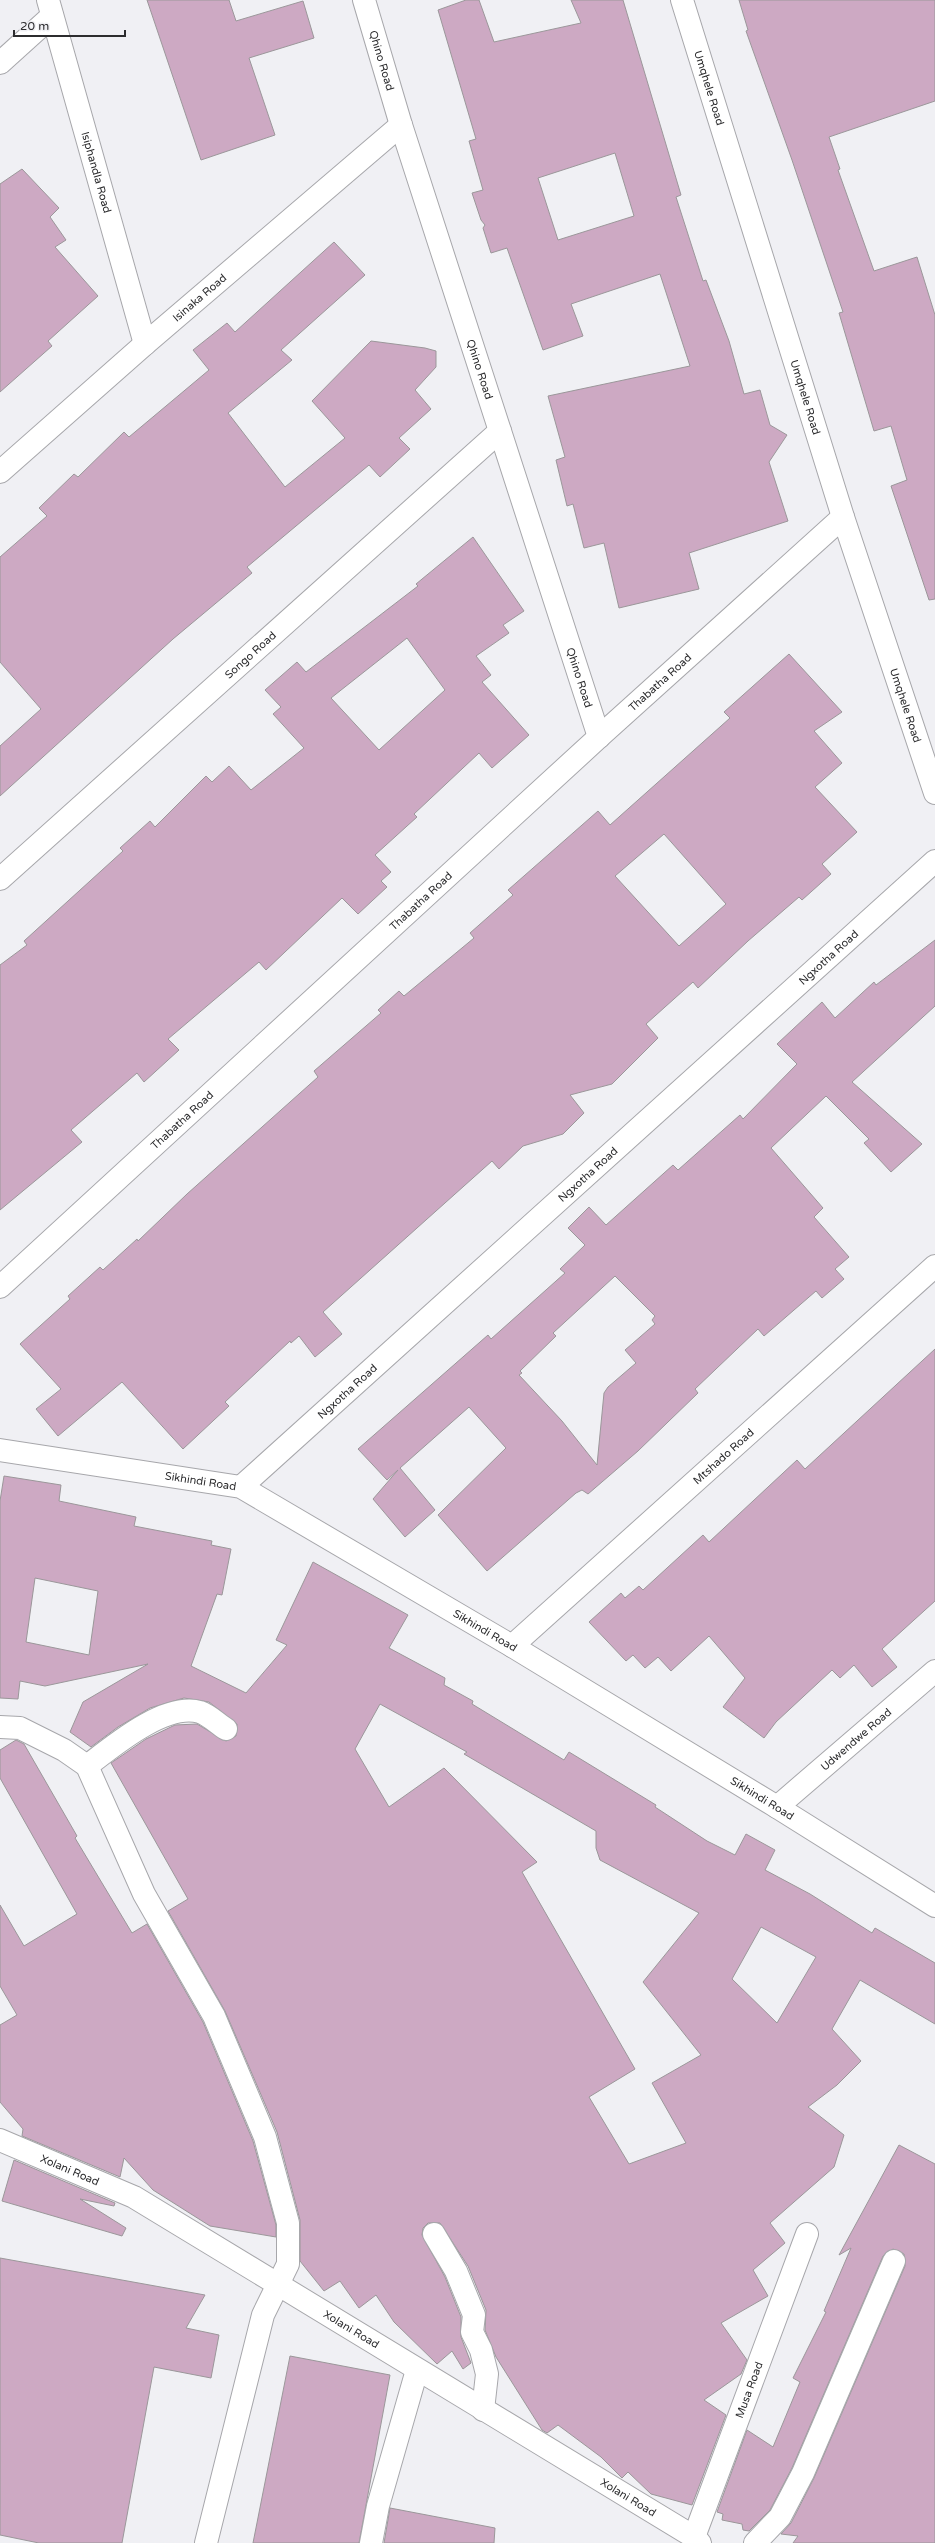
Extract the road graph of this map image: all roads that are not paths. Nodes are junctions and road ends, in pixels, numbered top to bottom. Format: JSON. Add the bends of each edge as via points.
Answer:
{"nodes":[{"id":1,"x":364,"y":0,"type":"edge"},
{"id":2,"x":682,"y":0,"type":"edge"},
{"id":3,"x":50,"y":8,"type":"edge"},
{"id":4,"x":0,"y":63,"type":"edge"},
{"id":5,"x":401,"y":125,"type":"junction"},
{"id":6,"x":145,"y":344,"type":"junction"},
{"id":7,"x":500,"y":431,"type":"junction"},
{"id":8,"x":0,"y":472,"type":"edge"},
{"id":9,"x":843,"y":517,"type":"junction"},
{"id":10,"x":599,"y":737,"type":"junction"},
{"id":11,"x":935,"y":793,"type":"edge"},
{"id":12,"x":935,"y":861,"type":"edge"},
{"id":13,"x":0,"y":879,"type":"edge"},
{"id":14,"x":935,"y":1266,"type":"edge"},
{"id":15,"x":0,"y":1287,"type":"edge"},
{"id":16,"x":0,"y":1450,"type":"edge"},
{"id":17,"x":241,"y":1487,"type":"junction"},
{"id":18,"x":512,"y":1646,"type":"junction"},
{"id":19,"x":935,"y":1671,"type":"edge"},
{"id":20,"x":0,"y":1727,"type":"edge"},
{"id":21,"x":226,"y":1729,"type":"dead end"},
{"id":22,"x":87,"y":1766,"type":"junction"},
{"id":23,"x":777,"y":1807,"type":"junction"},
{"id":24,"x":935,"y":1906,"type":"edge"},
{"id":25,"x":0,"y":2140,"type":"edge"},
{"id":26,"x":434,"y":2234,"type":"dead end"},
{"id":27,"x":807,"y":2234,"type":"dead end"},
{"id":28,"x":894,"y":2261,"type":"dead end"},
{"id":29,"x":279,"y":2284,"type":"junction"},
{"id":30,"x":417,"y":2370,"type":"junction"},
{"id":31,"x":483,"y":2410,"type":"junction"},
{"id":32,"x":697,"y":2540,"type":"edge"},
{"id":33,"x":206,"y":2543,"type":"edge"},
{"id":34,"x":371,"y":2543,"type":"edge"},
{"id":35,"x":755,"y":2543,"type":"edge"}],
"edges":[{"from":1,"to":5,"type":"street","name":"Qhino Road"},
{"from":2,"to":9,"type":"street","name":"Umqhele Road"},
{"from":3,"to":4,"type":"street"},
{"from":3,"to":6,"type":"street","name":"Isiphandla Road"},
{"from":5,"to":6,"type":"street","name":"Isinaka Road"},
{"from":5,"to":7,"type":"street","name":"Qhino Road"},
{"from":6,"to":8,"type":"street","name":"Isinaka Road"},
{"from":7,"to":10,"type":"street","name":"Qhino Road"},
{"from":7,"to":13,"type":"street","name":"Songo Road"},
{"from":9,"to":10,"type":"street","name":"Thabatha Road"},
{"from":9,"to":11,"type":"street","name":"Umqhele Road"},
{"from":10,"to":15,"type":"street","name":"Thabatha Road"},
{"from":12,"to":17,"type":"street","name":"Ngxotha Road"},
{"from":14,"to":18,"type":"street","name":"Mtshado Road"},
{"from":16,"to":17,"type":"street","name":"Sikhindi Road"},
{"from":17,"to":18,"type":"street","name":"Sikhindi Road"},
{"from":18,"to":23,"type":"street","name":"Sikhindi Road"},
{"from":19,"to":23,"type":"street","name":"Udwendwe Road"},
{"from":20,"to":22,"type":"street","via":[[20,1728],[64,1750]]},
{"from":21,"to":22,"type":"street","via":[[201,1712],[184,1710],[164,1716],[132,1733]]},
{"from":22,"to":29,"type":"street","via":[[144,1894],[214,2016],[265,2137],[288,2222],[288,2264]]},
{"from":23,"to":24,"type":"street","name":"Sikhindi Road"},
{"from":25,"to":29,"type":"street","name":"Xolani Road","via":[[134,2197]]},
{"from":26,"to":31,"type":"street","via":[[456,2271],[474,2315],[472,2332],[481,2350],[487,2374]]},
{"from":27,"to":32,"type":"street","name":"Musa Road"},
{"from":28,"to":35,"type":"street","via":[[803,2473],[780,2517]]},
{"from":29,"to":30,"type":"street","name":"Xolani Road"},
{"from":29,"to":33,"type":"street","via":[[263,2315]]},
{"from":30,"to":31,"type":"street","name":"Xolani Road"},
{"from":30,"to":34,"type":"street","via":[[378,2506]]},
{"from":31,"to":32,"type":"street","name":"Xolani Road"}]}
